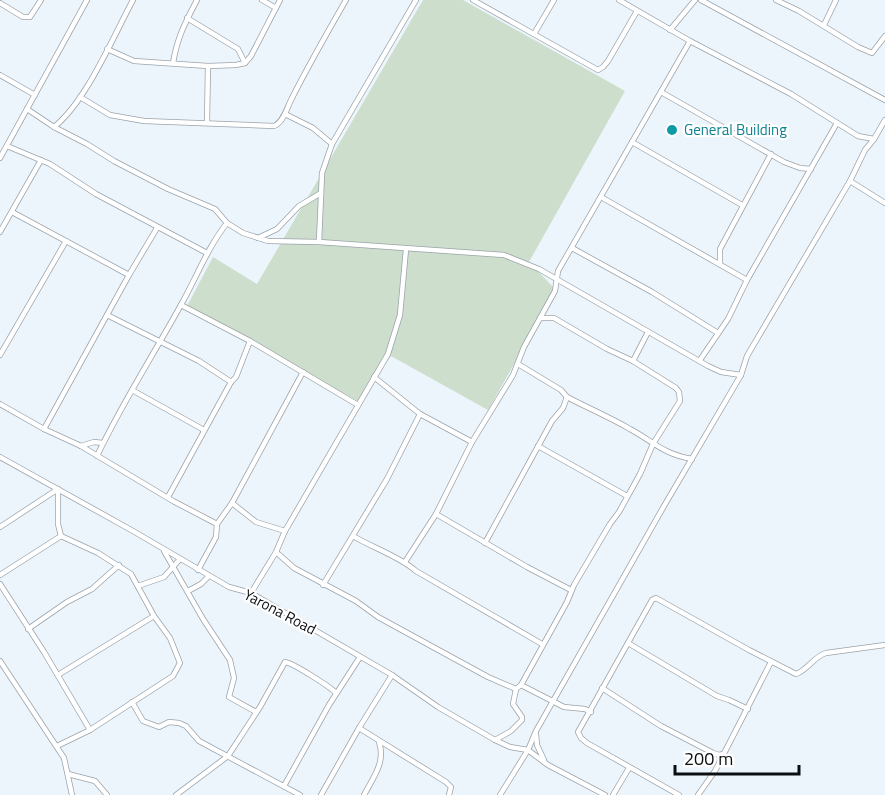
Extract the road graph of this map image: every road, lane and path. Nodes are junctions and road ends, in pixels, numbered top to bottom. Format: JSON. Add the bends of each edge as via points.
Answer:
{"nodes":[{"id":1,"x":40,"y":0,"type":"edge"},
{"id":2,"x":87,"y":0,"type":"edge"},
{"id":3,"x":134,"y":0,"type":"edge"},
{"id":4,"x":197,"y":0,"type":"edge"},
{"id":5,"x":262,"y":0,"type":"edge"},
{"id":6,"x":280,"y":0,"type":"edge"},
{"id":7,"x":346,"y":0,"type":"edge"},
{"id":8,"x":416,"y":0,"type":"edge"},
{"id":9,"x":473,"y":0,"type":"edge"},
{"id":10,"x":554,"y":0,"type":"edge"},
{"id":11,"x":618,"y":0,"type":"edge"},
{"id":12,"x":695,"y":0,"type":"edge"},
{"id":13,"x":701,"y":0,"type":"edge"},
{"id":14,"x":776,"y":0,"type":"edge"},
{"id":15,"x":836,"y":0,"type":"edge"},
{"id":16,"x":0,"y":3,"type":"edge"},
{"id":17,"x":484,"y":3,"type":"edge"},
{"id":18,"x":276,"y":8,"type":"junction"},
{"id":19,"x":637,"y":11,"type":"junction"},
{"id":20,"x":187,"y":18,"type":"junction"},
{"id":21,"x":824,"y":25,"type":"junction"},
{"id":22,"x":670,"y":30,"type":"junction"},
{"id":23,"x":534,"y":34,"type":"junction"},
{"id":24,"x":885,"y":36,"type":"edge"},
{"id":25,"x":690,"y":41,"type":"junction"},
{"id":26,"x":107,"y":50,"type":"junction"},
{"id":27,"x":173,"y":63,"type":"junction"},
{"id":28,"x":245,"y":63,"type":"junction"},
{"id":29,"x":208,"y":66,"type":"junction"},
{"id":30,"x":0,"y":75,"type":"edge"},
{"id":31,"x":661,"y":92,"type":"junction"},
{"id":32,"x":35,"y":95,"type":"junction"},
{"id":33,"x":80,"y":97,"type":"junction"},
{"id":34,"x":885,"y":100,"type":"edge"},
{"id":35,"x":27,"y":109,"type":"junction"},
{"id":36,"x":285,"y":114,"type":"junction"},
{"id":37,"x":885,"y":120,"type":"edge"},
{"id":38,"x":207,"y":122,"type":"junction"},
{"id":39,"x":837,"y":123,"type":"junction"},
{"id":40,"x":54,"y":127,"type":"junction"},
{"id":41,"x":335,"y":136,"type":"junction"},
{"id":42,"x":325,"y":137,"type":"junction"},
{"id":43,"x":874,"y":139,"type":"junction"},
{"id":44,"x":632,"y":142,"type":"junction"},
{"id":45,"x":332,"y":144,"type":"junction"},
{"id":46,"x":7,"y":146,"type":"junction"},
{"id":47,"x":771,"y":154,"type":"junction"},
{"id":48,"x":0,"y":158,"type":"edge"},
{"id":49,"x":40,"y":159,"type":"junction"},
{"id":50,"x":811,"y":170,"type":"junction"},
{"id":51,"x":850,"y":181,"type":"junction"},
{"id":52,"x":321,"y":193,"type":"junction"},
{"id":53,"x":602,"y":196,"type":"junction"},
{"id":54,"x":885,"y":203,"type":"edge"},
{"id":55,"x":742,"y":205,"type":"junction"},
{"id":56,"x":12,"y":212,"type":"junction"},
{"id":57,"x":227,"y":223,"type":"junction"},
{"id":58,"x":158,"y":228,"type":"junction"},
{"id":59,"x":0,"y":232,"type":"edge"},
{"id":60,"x":258,"y":238,"type":"junction"},
{"id":61,"x":66,"y":241,"type":"junction"},
{"id":62,"x":319,"y":242,"type":"junction"},
{"id":63,"x":572,"y":248,"type":"junction"},
{"id":64,"x":406,"y":249,"type":"junction"},
{"id":65,"x":715,"y":251,"type":"junction"},
{"id":66,"x":207,"y":253,"type":"junction"},
{"id":67,"x":704,"y":254,"type":"junction"},
{"id":68,"x":720,"y":263,"type":"junction"},
{"id":69,"x":129,"y":275,"type":"junction"},
{"id":70,"x":555,"y":279,"type":"junction"},
{"id":71,"x":747,"y":280,"type":"junction"},
{"id":72,"x":548,"y":304,"type":"junction"},
{"id":73,"x":182,"y":305,"type":"junction"},
{"id":74,"x":107,"y":315,"type":"junction"},
{"id":75,"x":540,"y":318,"type":"junction"},
{"id":76,"x":554,"y":318,"type":"junction"},
{"id":77,"x":648,"y":332,"type":"junction"},
{"id":78,"x":718,"y":333,"type":"junction"},
{"id":79,"x":161,"y":341,"type":"junction"},
{"id":80,"x":250,"y":341,"type":"junction"},
{"id":81,"x":0,"y":355,"type":"edge"},
{"id":82,"x":700,"y":360,"type":"junction"},
{"id":83,"x":633,"y":361,"type":"junction"},
{"id":84,"x":518,"y":364,"type":"junction"},
{"id":85,"x":303,"y":372,"type":"junction"},
{"id":86,"x":741,"y":375,"type":"junction"},
{"id":87,"x":374,"y":377,"type":"junction"},
{"id":88,"x":231,"y":382,"type":"junction"},
{"id":89,"x":132,"y":390,"type":"junction"},
{"id":90,"x":567,"y":396,"type":"junction"},
{"id":91,"x":0,"y":404,"type":"edge"},
{"id":92,"x":358,"y":405,"type":"junction"},
{"id":93,"x":420,"y":414,"type":"junction"},
{"id":94,"x":44,"y":429,"type":"junction"},
{"id":95,"x":204,"y":430,"type":"junction"},
{"id":96,"x":472,"y":442,"type":"junction"},
{"id":97,"x":103,"y":443,"type":"junction"},
{"id":98,"x":653,"y":444,"type":"junction"},
{"id":99,"x":81,"y":446,"type":"junction"},
{"id":100,"x":538,"y":446,"type":"junction"},
{"id":101,"x":97,"y":456,"type":"junction"},
{"id":102,"x":0,"y":457,"type":"edge"},
{"id":103,"x":692,"y":459,"type":"junction"},
{"id":104,"x":58,"y":489,"type":"junction"},
{"id":105,"x":627,"y":496,"type":"junction"},
{"id":106,"x":168,"y":497,"type":"junction"},
{"id":107,"x":232,"y":503,"type":"junction"},
{"id":108,"x":436,"y":514,"type":"junction"},
{"id":109,"x":217,"y":524,"type":"junction"},
{"id":110,"x":0,"y":527,"type":"edge"},
{"id":111,"x":285,"y":531,"type":"junction"},
{"id":112,"x":61,"y":536,"type":"junction"},
{"id":113,"x":353,"y":536,"type":"junction"},
{"id":114,"x":485,"y":543,"type":"junction"},
{"id":115,"x":162,"y":549,"type":"junction"},
{"id":116,"x":276,"y":552,"type":"junction"},
{"id":117,"x":180,"y":559,"type":"junction"},
{"id":118,"x":405,"y":561,"type":"junction"},
{"id":119,"x":119,"y":565,"type":"junction"},
{"id":120,"x":173,"y":567,"type":"junction"},
{"id":121,"x":198,"y":570,"type":"junction"},
{"id":122,"x":0,"y":575,"type":"edge"},
{"id":123,"x":209,"y":576,"type":"junction"},
{"id":124,"x":0,"y":584,"type":"edge"},
{"id":125,"x":323,"y":585,"type":"junction"},
{"id":126,"x":138,"y":586,"type":"junction"},
{"id":127,"x":571,"y":590,"type":"junction"},
{"id":128,"x":188,"y":591,"type":"junction"},
{"id":129,"x":251,"y":593,"type":"junction"},
{"id":130,"x":154,"y":616,"type":"junction"},
{"id":131,"x":28,"y":629,"type":"junction"},
{"id":132,"x":628,"y":643,"type":"junction"},
{"id":133,"x":542,"y":644,"type":"junction"},
{"id":134,"x":885,"y":645,"type":"edge"},
{"id":135,"x":360,"y":657,"type":"junction"},
{"id":136,"x":0,"y":661,"type":"edge"},
{"id":137,"x":771,"y":662,"type":"junction"},
{"id":138,"x":58,"y":675,"type":"junction"},
{"id":139,"x":392,"y":675,"type":"junction"},
{"id":140,"x":521,"y":685,"type":"junction"},
{"id":141,"x":602,"y":688,"type":"junction"},
{"id":142,"x":516,"y":689,"type":"junction"},
{"id":143,"x":336,"y":693,"type":"junction"},
{"id":144,"x":132,"y":702,"type":"junction"},
{"id":145,"x":553,"y":702,"type":"junction"},
{"id":146,"x":748,"y":709,"type":"junction"},
{"id":147,"x":256,"y":712,"type":"junction"},
{"id":148,"x":591,"y":712,"type":"junction"},
{"id":149,"x":359,"y":728,"type":"junction"},
{"id":150,"x":90,"y":730,"type":"junction"},
{"id":151,"x":536,"y":731,"type":"junction"},
{"id":152,"x":495,"y":740,"type":"junction"},
{"id":153,"x":379,"y":742,"type":"junction"},
{"id":154,"x":57,"y":746,"type":"junction"},
{"id":155,"x":528,"y":750,"type":"junction"},
{"id":156,"x":723,"y":754,"type":"junction"},
{"id":157,"x":228,"y":756,"type":"junction"},
{"id":158,"x":548,"y":765,"type":"junction"},
{"id":159,"x":630,"y":768,"type":"junction"},
{"id":160,"x":68,"y":774,"type":"junction"},
{"id":161,"x":284,"y":786,"type":"junction"},
{"id":162,"x":72,"y":795,"type":"edge"},
{"id":163,"x":107,"y":795,"type":"edge"},
{"id":164,"x":176,"y":795,"type":"edge"},
{"id":165,"x":300,"y":795,"type":"edge"},
{"id":166,"x":321,"y":795,"type":"edge"},
{"id":167,"x":364,"y":795,"type":"edge"},
{"id":168,"x":449,"y":795,"type":"edge"},
{"id":169,"x":500,"y":795,"type":"edge"},
{"id":170,"x":605,"y":795,"type":"edge"},
{"id":171,"x":613,"y":795,"type":"edge"},
{"id":172,"x":679,"y":795,"type":"edge"},
{"id":173,"x":698,"y":795,"type":"edge"}],
"edges":[{"from":1,"to":16,"type":"street","via":[[30,17]]},
{"from":2,"to":32,"type":"street"},
{"from":3,"to":26,"type":"street"},
{"from":4,"to":20,"type":"street"},
{"from":5,"to":18,"type":"street"},
{"from":6,"to":18,"type":"street"},
{"from":7,"to":36,"type":"street"},
{"from":8,"to":41,"type":"street"},
{"from":9,"to":17,"type":"street"},
{"from":10,"to":23,"type":"street"},
{"from":11,"to":19,"type":"street"},
{"from":12,"to":22,"type":"street"},
{"from":13,"to":34,"type":"street"},
{"from":14,"to":21,"type":"street"},
{"from":15,"to":21,"type":"street"},
{"from":17,"to":23,"type":"street"},
{"from":18,"to":28,"type":"street"},
{"from":19,"to":22,"type":"street"},
{"from":19,"to":23,"type":"street","via":[[608,62],[598,70]]},
{"from":20,"to":27,"type":"street","via":[[176,42]]},
{"from":20,"to":28,"type":"street","via":[[238,49]]},
{"from":21,"to":24,"type":"street","via":[[872,53]]},
{"from":22,"to":25,"type":"street"},
{"from":25,"to":31,"type":"street"},
{"from":25,"to":39,"type":"street"},
{"from":26,"to":27,"type":"street","via":[[134,61]]},
{"from":26,"to":33,"type":"street"},
{"from":27,"to":29,"type":"street"},
{"from":28,"to":29,"type":"street"},
{"from":29,"to":38,"type":"street"},
{"from":30,"to":32,"type":"street"},
{"from":31,"to":44,"type":"street"},
{"from":31,"to":47,"type":"street"},
{"from":32,"to":35,"type":"street"},
{"from":33,"to":38,"type":"street","via":[[110,116]]},
{"from":33,"to":40,"type":"street"},
{"from":35,"to":40,"type":"street"},
{"from":35,"to":46,"type":"street"},
{"from":36,"to":38,"type":"street","via":[[278,124],[269,127]]},
{"from":36,"to":42,"type":"street"},
{"from":37,"to":43,"type":"street"},
{"from":39,"to":43,"type":"street","via":[[858,136]]},
{"from":39,"to":50,"type":"street"},
{"from":40,"to":57,"type":"street","via":[[168,189],[208,205]]},
{"from":41,"to":42,"type":"street"},
{"from":41,"to":45,"type":"street"},
{"from":42,"to":45,"type":"street"},
{"from":43,"to":51,"type":"street"},
{"from":44,"to":53,"type":"street"},
{"from":44,"to":55,"type":"street"},
{"from":45,"to":52,"type":"street","via":[[322,173]]},
{"from":46,"to":48,"type":"street"},
{"from":46,"to":49,"type":"street"},
{"from":47,"to":50,"type":"street"},
{"from":47,"to":55,"type":"street"},
{"from":49,"to":56,"type":"street"},
{"from":49,"to":58,"type":"street"},
{"from":50,"to":71,"type":"street"},
{"from":51,"to":54,"type":"street"},
{"from":51,"to":86,"type":"street","via":[[747,356]]},
{"from":52,"to":60,"type":"street","via":[[299,206],[277,229]]},
{"from":52,"to":62,"type":"street"},
{"from":53,"to":63,"type":"street"},
{"from":53,"to":67,"type":"street"},
{"from":55,"to":65,"type":"street"},
{"from":56,"to":59,"type":"street"},
{"from":56,"to":61,"type":"street"},
{"from":57,"to":60,"type":"street"},
{"from":57,"to":66,"type":"street"},
{"from":58,"to":66,"type":"street"},
{"from":58,"to":69,"type":"street"},
{"from":60,"to":62,"type":"street"},
{"from":61,"to":69,"type":"street"},
{"from":61,"to":81,"type":"street"},
{"from":62,"to":64,"type":"street"},
{"from":63,"to":70,"type":"street"},
{"from":63,"to":78,"type":"street"},
{"from":64,"to":70,"type":"street","via":[[504,255]]},
{"from":64,"to":87,"type":"street","via":[[397,329]]},
{"from":65,"to":67,"type":"street"},
{"from":65,"to":68,"type":"street"},
{"from":66,"to":73,"type":"street"},
{"from":67,"to":68,"type":"street"},
{"from":68,"to":71,"type":"street"},
{"from":69,"to":74,"type":"street"},
{"from":70,"to":72,"type":"street","via":[[555,291]]},
{"from":70,"to":77,"type":"street"},
{"from":71,"to":78,"type":"street"},
{"from":72,"to":75,"type":"street"},
{"from":72,"to":76,"type":"street"},
{"from":73,"to":79,"type":"street"},
{"from":73,"to":80,"type":"street"},
{"from":74,"to":79,"type":"street"},
{"from":74,"to":94,"type":"street"},
{"from":75,"to":76,"type":"street"},
{"from":75,"to":84,"type":"street"},
{"from":76,"to":83,"type":"street"},
{"from":77,"to":82,"type":"street"},
{"from":77,"to":83,"type":"street"},
{"from":78,"to":82,"type":"street"},
{"from":79,"to":88,"type":"street"},
{"from":79,"to":89,"type":"street"},
{"from":80,"to":85,"type":"street"},
{"from":80,"to":88,"type":"street"},
{"from":82,"to":86,"type":"street","via":[[721,372]]},
{"from":83,"to":98,"type":"street","via":[[679,393],[680,401]]},
{"from":84,"to":90,"type":"street"},
{"from":84,"to":96,"type":"street"},
{"from":85,"to":92,"type":"street"},
{"from":85,"to":107,"type":"street"},
{"from":86,"to":103,"type":"street"},
{"from":87,"to":92,"type":"street"},
{"from":87,"to":93,"type":"street"},
{"from":88,"to":95,"type":"street"},
{"from":89,"to":95,"type":"street"},
{"from":89,"to":97,"type":"street"},
{"from":90,"to":98,"type":"street"},
{"from":90,"to":100,"type":"street"},
{"from":91,"to":94,"type":"street"},
{"from":92,"to":111,"type":"street"},
{"from":93,"to":96,"type":"street"},
{"from":93,"to":113,"type":"street"},
{"from":94,"to":99,"type":"street"},
{"from":95,"to":106,"type":"street"},
{"from":96,"to":108,"type":"street"},
{"from":97,"to":99,"type":"street"},
{"from":97,"to":101,"type":"street"},
{"from":98,"to":103,"type":"street","via":[[672,455]]},
{"from":98,"to":105,"type":"street"},
{"from":99,"to":101,"type":"street"},
{"from":100,"to":105,"type":"street"},
{"from":100,"to":114,"type":"street"},
{"from":101,"to":106,"type":"street"},
{"from":102,"to":104,"type":"street","name":"Yarona Road"},
{"from":103,"to":145,"type":"street"},
{"from":104,"to":110,"type":"street"},
{"from":104,"to":112,"type":"street"},
{"from":104,"to":115,"type":"street","name":"Yarona Road"},
{"from":105,"to":127,"type":"street"},
{"from":106,"to":109,"type":"street"},
{"from":107,"to":109,"type":"street"},
{"from":107,"to":111,"type":"street","via":[[256,522]]},
{"from":108,"to":114,"type":"street"},
{"from":108,"to":118,"type":"street"},
{"from":109,"to":121,"type":"street","via":[[216,537]]},
{"from":111,"to":116,"type":"street"},
{"from":112,"to":119,"type":"street"},
{"from":112,"to":122,"type":"street"},
{"from":113,"to":118,"type":"street"},
{"from":113,"to":125,"type":"street"},
{"from":114,"to":127,"type":"street"},
{"from":115,"to":117,"type":"street","name":"Yarona Road"},
{"from":115,"to":120,"type":"street"},
{"from":116,"to":125,"type":"street"},
{"from":116,"to":129,"type":"street"},
{"from":117,"to":120,"type":"street"},
{"from":117,"to":121,"type":"street","name":"Yarona Road"},
{"from":118,"to":133,"type":"street"},
{"from":119,"to":126,"type":"street"},
{"from":119,"to":131,"type":"street","via":[[92,589]]},
{"from":120,"to":126,"type":"street","via":[[164,577]]},
{"from":120,"to":128,"type":"street"},
{"from":121,"to":123,"type":"street","name":"Yarona Road"},
{"from":123,"to":128,"type":"street"},
{"from":123,"to":129,"type":"street","name":"Yarona Road"},
{"from":124,"to":131,"type":"street"},
{"from":125,"to":142,"type":"street"},
{"from":126,"to":130,"type":"street"},
{"from":127,"to":133,"type":"street"},
{"from":128,"to":147,"type":"street","via":[[230,660],[234,678],[229,697]]},
{"from":129,"to":135,"type":"street","name":"Yarona Road"},
{"from":130,"to":138,"type":"street"},
{"from":130,"to":144,"type":"street","via":[[170,638],[180,663],[172,676]]},
{"from":131,"to":138,"type":"street"},
{"from":132,"to":137,"type":"street","via":[[656,598]]},
{"from":132,"to":141,"type":"street"},
{"from":132,"to":146,"type":"street","via":[[717,696]]},
{"from":133,"to":140,"type":"street"},
{"from":134,"to":137,"type":"street","via":[[826,653],[796,674]]},
{"from":135,"to":139,"type":"street","name":"Yarona Road"},
{"from":135,"to":143,"type":"street"},
{"from":136,"to":154,"type":"street"},
{"from":137,"to":146,"type":"street"},
{"from":138,"to":150,"type":"street"},
{"from":139,"to":149,"type":"street"},
{"from":139,"to":152,"type":"street","name":"Yarona Road"},
{"from":140,"to":142,"type":"street"},
{"from":140,"to":145,"type":"street"},
{"from":141,"to":148,"type":"street"},
{"from":141,"to":156,"type":"street","via":[[661,726],[713,753]]},
{"from":142,"to":152,"type":"street","via":[[513,704],[522,720]]},
{"from":143,"to":147,"type":"street","via":[[285,662]]},
{"from":143,"to":161,"type":"street"},
{"from":144,"to":150,"type":"street"},
{"from":144,"to":157,"type":"street","via":[[143,721],[159,728],[169,722],[179,723],[199,741]]},
{"from":145,"to":148,"type":"street"},
{"from":145,"to":151,"type":"street"},
{"from":146,"to":156,"type":"street"},
{"from":147,"to":157,"type":"street"},
{"from":148,"to":159,"type":"street","via":[[578,732],[580,736]]},
{"from":149,"to":153,"type":"street"},
{"from":149,"to":166,"type":"street"},
{"from":150,"to":154,"type":"street"},
{"from":151,"to":155,"type":"street"},
{"from":151,"to":158,"type":"street","via":[[537,745]]},
{"from":152,"to":155,"type":"street","name":"Yarona Road"},
{"from":153,"to":167,"type":"street","via":[[382,759]]},
{"from":153,"to":168,"type":"street","via":[[446,782],[451,787]]},
{"from":154,"to":160,"type":"street"},
{"from":155,"to":158,"type":"street"},
{"from":155,"to":169,"type":"street"},
{"from":156,"to":173,"type":"street"},
{"from":157,"to":161,"type":"street"},
{"from":157,"to":164,"type":"street"},
{"from":158,"to":170,"type":"street"},
{"from":159,"to":171,"type":"street"},
{"from":159,"to":172,"type":"street"},
{"from":160,"to":162,"type":"street"},
{"from":160,"to":163,"type":"street","via":[[95,781]]},
{"from":161,"to":165,"type":"street"}]}
